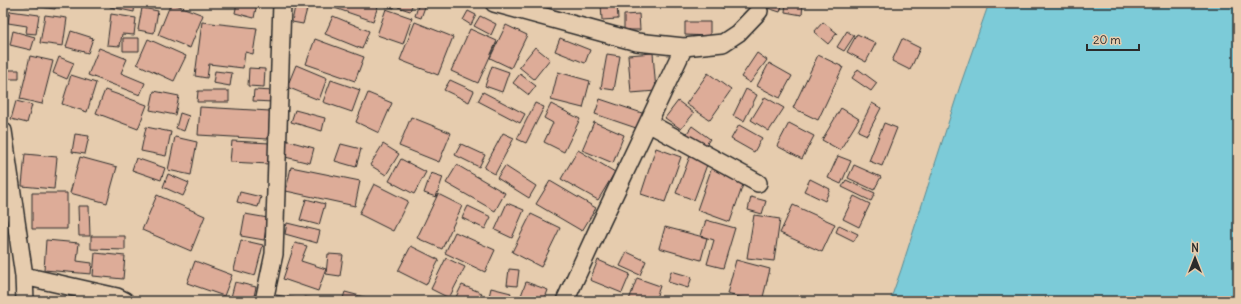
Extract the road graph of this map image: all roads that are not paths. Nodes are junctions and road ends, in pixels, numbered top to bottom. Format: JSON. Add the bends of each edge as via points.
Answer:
{"nodes":[{"id":1,"x":282,"y":3,"type":"edge"},
{"id":2,"x":494,"y":3,"type":"edge"},
{"id":3,"x":759,"y":12,"type":"dead end"},
{"id":4,"x":684,"y":47,"type":"junction"},
{"id":5,"x":648,"y":123,"type":"junction"},
{"id":6,"x":3,"y":131,"type":"edge"},
{"id":7,"x":758,"y":183,"type":"dead end"},
{"id":8,"x":24,"y":276,"type":"junction"},
{"id":9,"x":25,"y":301,"type":"edge"},
{"id":10,"x":125,"y":301,"type":"edge"},
{"id":11,"x":264,"y":301,"type":"edge"},
{"id":12,"x":565,"y":301,"type":"edge"}],
"edges":[{"from":1,"to":11,"type":"street","via":[[274,254]]},
{"from":2,"to":4,"type":"street","via":[[637,42]]},
{"from":3,"to":4,"type":"street","via":[[738,33],[723,43]]},
{"from":4,"to":5,"type":"street"},
{"from":5,"to":7,"type":"street"},
{"from":5,"to":12,"type":"street"},
{"from":6,"to":8,"type":"street"},
{"from":8,"to":9,"type":"street"},
{"from":8,"to":10,"type":"street"}]}
